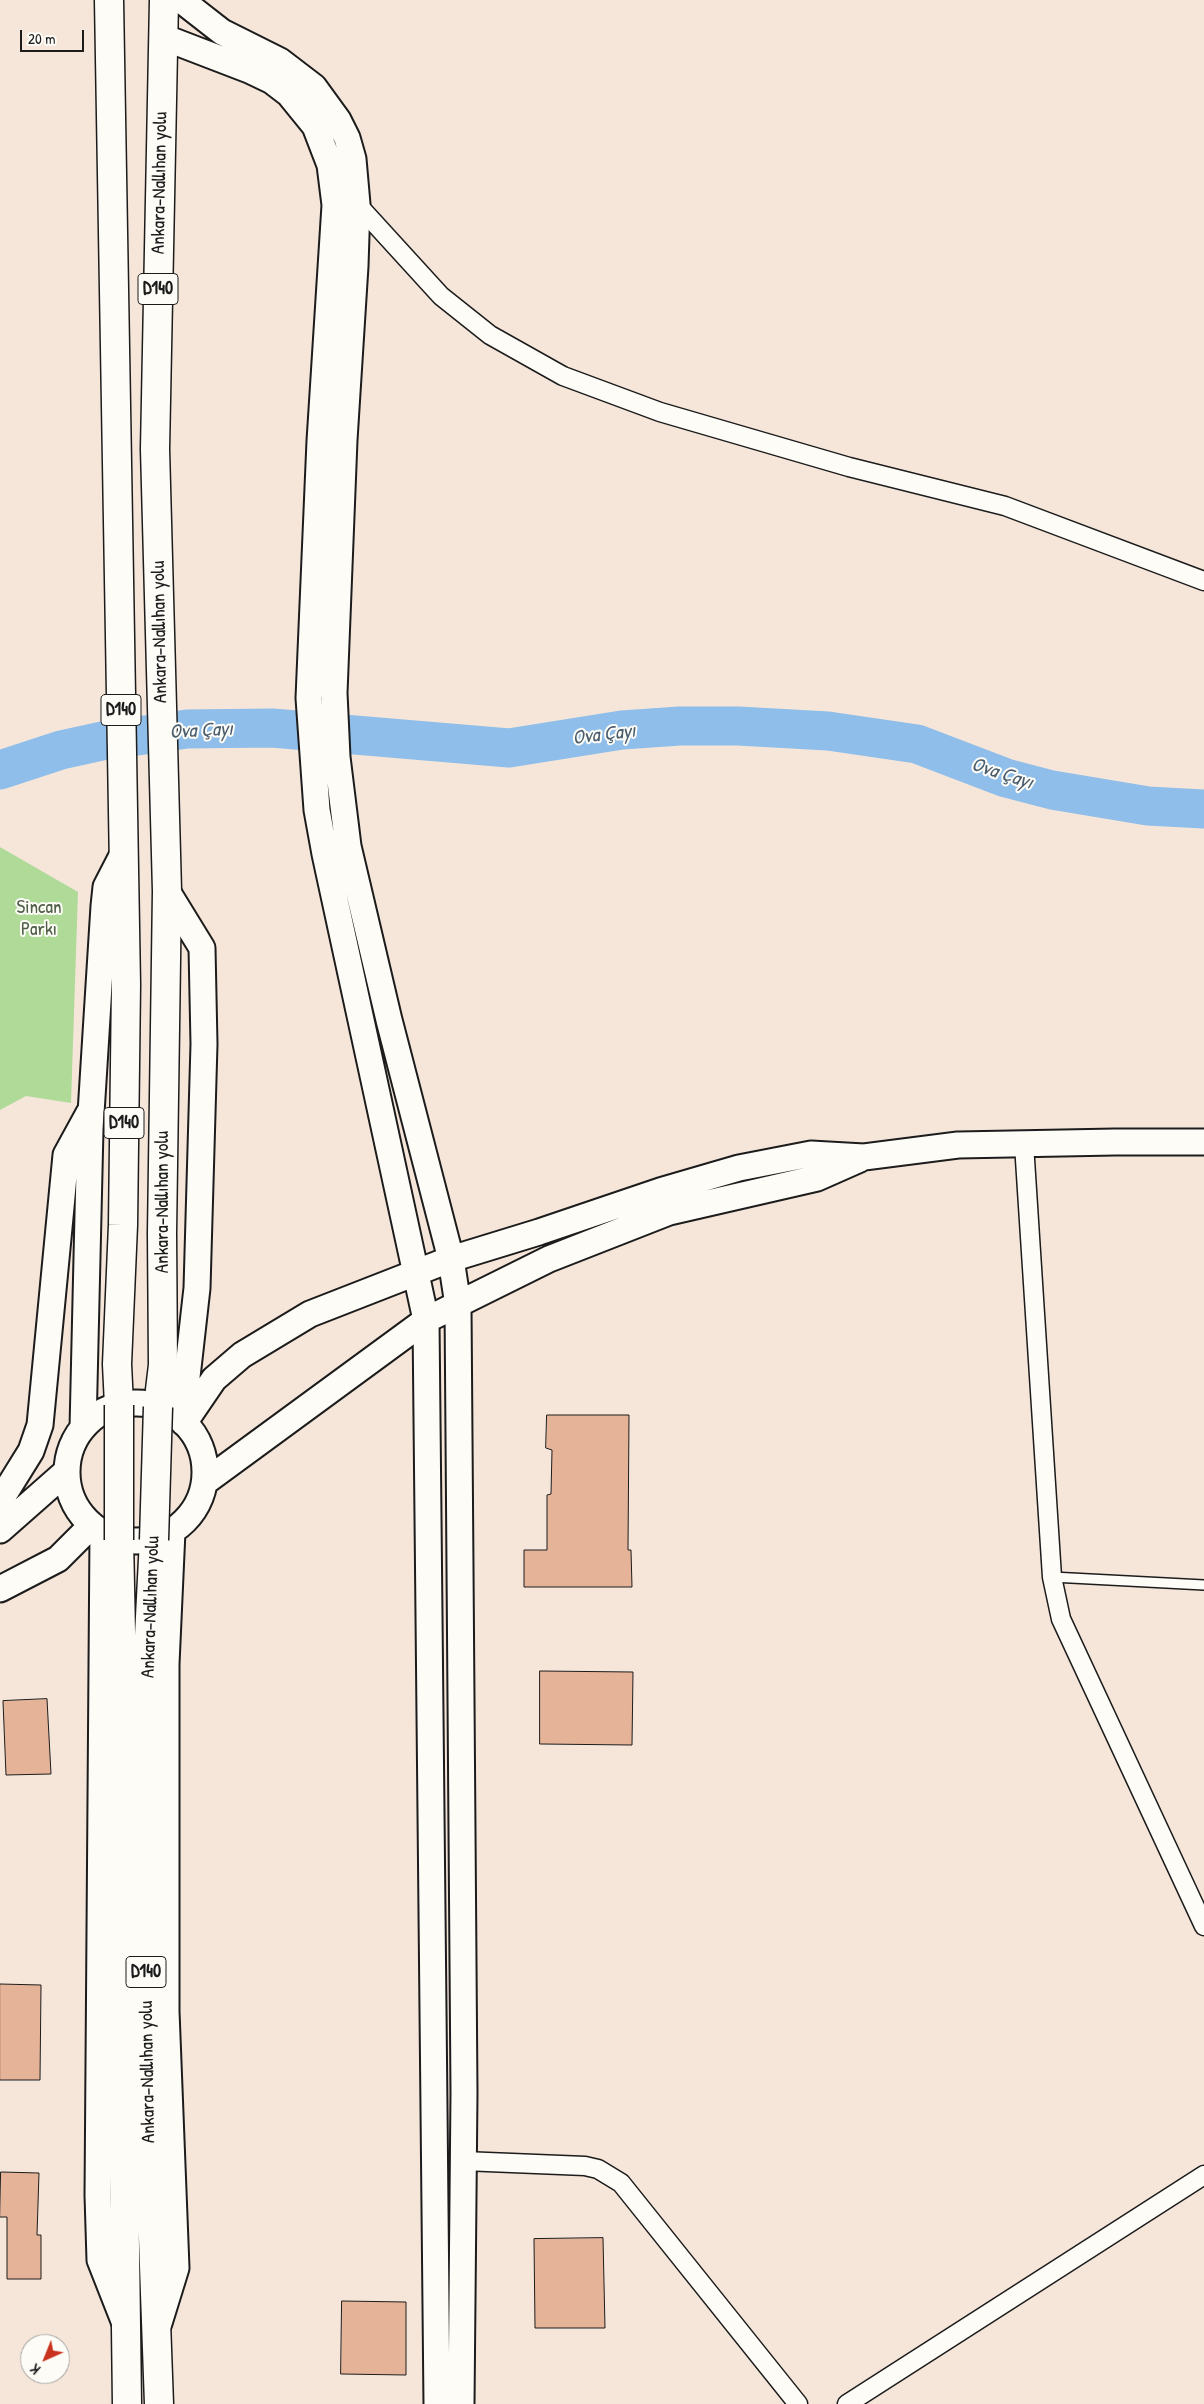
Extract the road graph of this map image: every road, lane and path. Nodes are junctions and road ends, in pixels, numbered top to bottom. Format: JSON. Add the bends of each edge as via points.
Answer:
{"nodes":[{"id":1,"x":109,"y":0,"type":"edge"},
{"id":2,"x":164,"y":0,"type":"edge"},
{"id":3,"x":181,"y":0,"type":"edge"},
{"id":4,"x":162,"y":36,"type":"junction"},
{"id":5,"x":356,"y":204,"type":"junction"},
{"id":6,"x":1204,"y":582,"type":"edge"},
{"id":7,"x":123,"y":848,"type":"junction"},
{"id":8,"x":167,"y":891,"type":"junction"},
{"id":9,"x":91,"y":1109,"type":"junction"},
{"id":10,"x":1204,"y":1142,"type":"edge"},
{"id":11,"x":1024,"y":1144,"type":"junction"},
{"id":12,"x":864,"y":1157,"type":"junction"},
{"id":13,"x":451,"y":1258,"type":"junction"},
{"id":14,"x":416,"y":1271,"type":"junction"},
{"id":15,"x":458,"y":1305,"type":"junction"},
{"id":16,"x":426,"y":1320,"type":"junction"},
{"id":17,"x":117,"y":1364,"type":"junction"},
{"id":18,"x":163,"y":1365,"type":"junction"},
{"id":19,"x":183,"y":1422,"type":"junction"},
{"id":20,"x":83,"y":1428,"type":"junction"},
{"id":21,"x":67,"y":1471,"type":"junction"},
{"id":22,"x":205,"y":1482,"type":"junction"},
{"id":23,"x":0,"y":1501,"type":"edge"},
{"id":24,"x":0,"y":1530,"type":"edge"},
{"id":25,"x":105,"y":1533,"type":"junction"},
{"id":26,"x":163,"y":1535,"type":"junction"},
{"id":27,"x":1052,"y":1577,"type":"junction"},
{"id":28,"x":1204,"y":1585,"type":"edge"},
{"id":29,"x":0,"y":1589,"type":"edge"},
{"id":30,"x":1204,"y":1926,"type":"edge"},
{"id":31,"x":463,"y":2161,"type":"junction"},
{"id":32,"x":1204,"y":2175,"type":"edge"},
{"id":33,"x":127,"y":2404,"type":"edge"},
{"id":34,"x":159,"y":2404,"type":"edge"},
{"id":35,"x":437,"y":2404,"type":"edge"},
{"id":36,"x":461,"y":2404,"type":"edge"},
{"id":37,"x":798,"y":2404,"type":"edge"},
{"id":38,"x":847,"y":2404,"type":"edge"}],
"edges":[{"from":1,"to":7,"type":"highway","name":"Ankara-Nallıhan yolu","number":"D140"},
{"from":2,"to":4,"type":"highway","name":"Ankara-Nallıhan yolu","number":"D140"},
{"from":3,"to":5,"type":"main road","via":[[222,32],[280,61],[314,87],[347,138],[353,159]]},
{"from":4,"to":8,"type":"highway","name":"Ankara-Nallıhan yolu","number":"D140","via":[[155,449]]},
{"from":4,"to":14,"type":"main road","via":[[250,70],[289,94],[315,126],[330,165],[334,205],[309,698],[317,810]]},
{"from":5,"to":6,"type":"street","via":[[441,296],[490,335],[563,376],[679,417],[849,467],[1005,506]]},
{"from":5,"to":13,"type":"main road","via":[[337,602],[334,694],[337,757],[352,863]]},
{"from":7,"to":9,"type":"main road","via":[[106,887]]},
{"from":7,"to":17,"type":"highway","name":"Ankara-Nallıhan yolu","number":"D140","via":[[123,1226]]},
{"from":8,"to":18,"type":"highway","name":"Ankara-Nallıhan yolu","number":"D140"},
{"from":8,"to":19,"type":"main road","via":[[202,948],[204,1044],[197,1288]]},
{"from":9,"to":20,"type":"main road"},
{"from":9,"to":23,"type":"main road","via":[[66,1155],[40,1425],[31,1451]]},
{"from":10,"to":11,"type":"main road"},
{"from":11,"to":12,"type":"main road","via":[[958,1146]]},
{"from":11,"to":27,"type":"street"},
{"from":12,"to":13,"type":"main road","via":[[811,1154],[739,1168]]},
{"from":12,"to":15,"type":"main road","via":[[817,1178],[669,1212],[549,1259]]},
{"from":13,"to":14,"type":"main road"},
{"from":13,"to":15,"type":"main road"},
{"from":14,"to":16,"type":"main road"},
{"from":14,"to":19,"type":"main road","via":[[310,1314],[242,1355],[214,1379]]},
{"from":15,"to":16,"type":"main road"},
{"from":15,"to":31,"type":"main road"},
{"from":16,"to":22,"type":"main road"},
{"from":16,"to":35,"type":"main road"},
{"from":17,"to":18,"type":"highway","via":[[130,1377],[144,1380],[158,1373]]},
{"from":17,"to":25,"type":"highway","name":"Ankara-Nallıhan yolu","number":"D140","bridge":true,"via":[[119,1404]]},
{"from":18,"to":26,"type":"highway","name":"Ankara-Nallıhan yolu","number":"D140","bridge":true,"via":[[158,1407]]},
{"from":19,"to":20,"type":"main road","via":[[149,1405],[125,1404],[102,1412]]},
{"from":19,"to":22,"type":"main road","via":[[193,1433],[203,1456]]},
{"from":20,"to":21,"type":"main road","via":[[74,1441]]},
{"from":21,"to":24,"type":"main road"},
{"from":21,"to":25,"type":"main road","via":[[73,1501],[81,1514]]},
{"from":22,"to":26,"type":"main road","via":[[197,1506]]},
{"from":25,"to":26,"type":"main road","via":[[134,1541]]},
{"from":25,"to":29,"type":"main road"},
{"from":25,"to":33,"type":"highway","name":"Ankara-Nallıhan yolu","number":"D140","via":[[121,1576],[120,1861]]},
{"from":26,"to":34,"type":"highway","name":"Ankara-Nallıhan yolu","number":"D140","via":[[148,1636],[144,1864],[148,2099]]},
{"from":27,"to":28,"type":"lane"},
{"from":27,"to":30,"type":"street","via":[[1061,1619]]},
{"from":31,"to":36,"type":"main road"},
{"from":31,"to":37,"type":"street","via":[[585,2166],[598,2169],[621,2183]]},
{"from":32,"to":38,"type":"street"}]}
